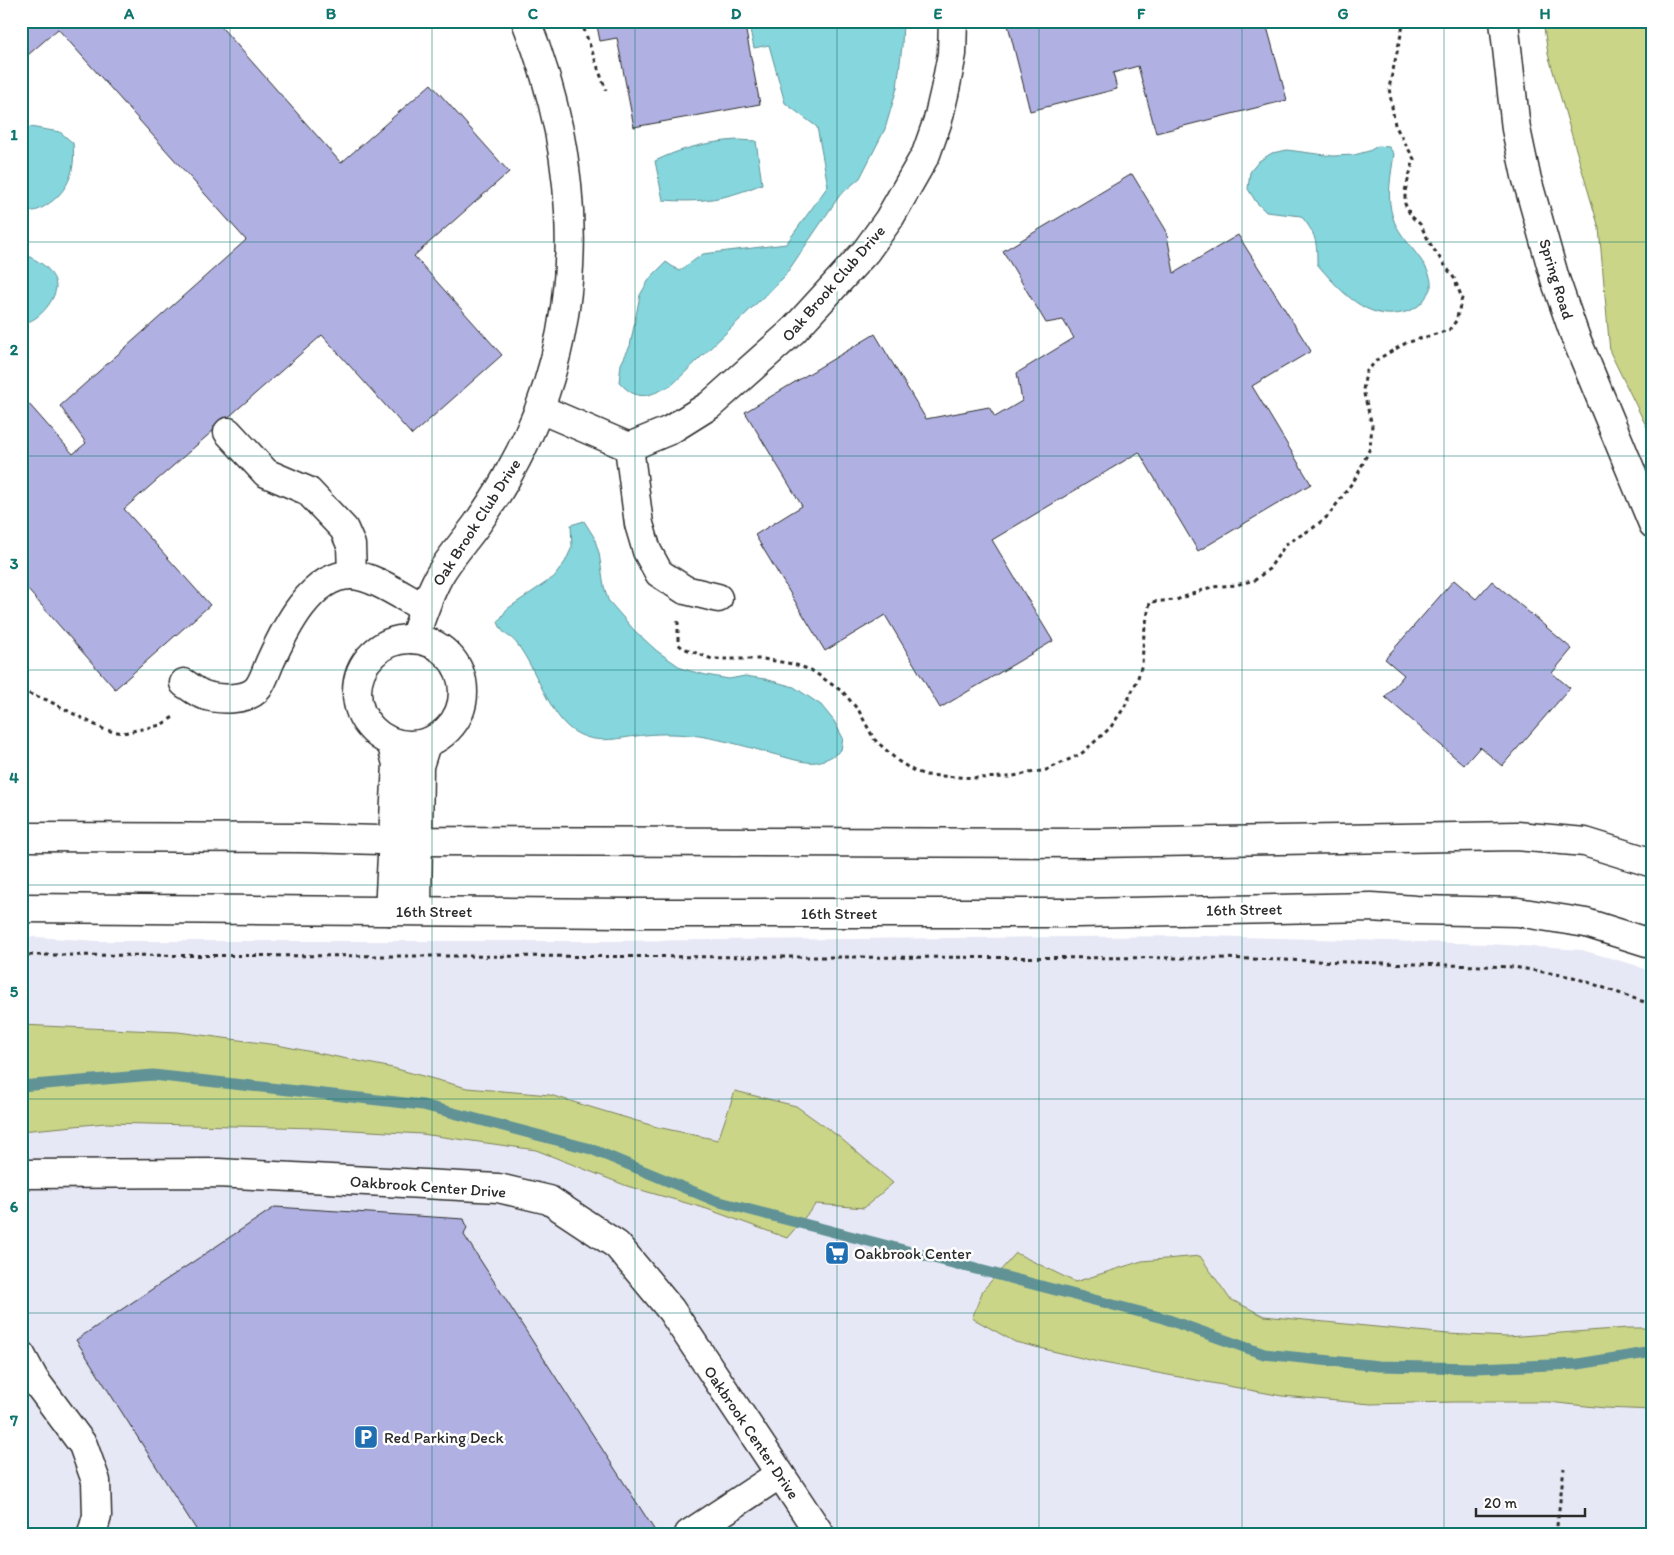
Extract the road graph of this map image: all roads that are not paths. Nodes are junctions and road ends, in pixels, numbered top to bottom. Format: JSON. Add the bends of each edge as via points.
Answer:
{"nodes":[{"id":1,"x":526,"y":21,"type":"edge"},
{"id":2,"x":953,"y":21,"type":"edge"},
{"id":3,"x":1504,"y":21,"type":"edge"},
{"id":4,"x":540,"y":409,"type":"junction"},
{"id":5,"x":228,"y":432,"type":"dead end"},
{"id":6,"x":628,"y":447,"type":"junction"},
{"id":7,"x":1653,"y":524,"type":"edge"},
{"id":8,"x":352,"y":575,"type":"junction"},
{"id":9,"x":718,"y":598,"type":"dead end"},
{"id":10,"x":424,"y":608,"type":"junction"},
{"id":11,"x":414,"y":639,"type":"junction"},
{"id":12,"x":194,"y":689,"type":"road end"},
{"id":13,"x":391,"y":742,"type":"junction"},
{"id":14,"x":426,"y":744,"type":"junction"},
{"id":15,"x":21,"y":837,"type":"edge"},
{"id":16,"x":392,"y":839,"type":"junction"},
{"id":17,"x":419,"y":841,"type":"junction"},
{"id":18,"x":1653,"y":863,"type":"edge"},
{"id":19,"x":21,"y":908,"type":"edge"},
{"id":20,"x":417,"y":910,"type":"junction"},
{"id":21,"x":389,"y":911,"type":"junction"},
{"id":22,"x":1653,"y":944,"type":"edge"},
{"id":23,"x":21,"y":1174,"type":"edge"},
{"id":24,"x":21,"y":1354,"type":"edge"},
{"id":25,"x":780,"y":1474,"type":"junction"},
{"id":26,"x":92,"y":1534,"type":"edge"},
{"id":27,"x":689,"y":1534,"type":"edge"},
{"id":28,"x":820,"y":1534,"type":"edge"}],
"edges":[{"from":1,"to":4,"type":"street","name":"Oak Brook Club Drive","via":[[548,85],[568,183],[568,288],[551,376]]},
{"from":2,"to":6,"type":"street","name":"Oak Brook Club Drive","via":[[952,54],[945,90],[926,154],[889,219],[866,251],[793,331],[710,405],[670,430]]},
{"from":3,"to":7,"type":"street","name":"Spring Road","via":[[1516,129],[1555,279],[1575,336]]},
{"from":4,"to":6,"type":"street"},
{"from":4,"to":10,"type":"street","name":"Oak Brook Club Drive","via":[[509,474],[439,576]]},
{"from":5,"to":8,"type":"street","via":[[266,473],[308,491],[344,529],[351,545]]},
{"from":6,"to":9,"type":"street","via":[[639,524],[647,551],[659,573],[685,590]]},
{"from":8,"to":10,"type":"street","via":[[376,582]]},
{"from":8,"to":12,"type":"street","via":[[333,578],[299,608],[284,631],[258,688],[245,696],[227,699]]},
{"from":10,"to":11,"type":"street","name":"Oak Brook Club Drive"},
{"from":11,"to":13,"type":"street","via":[[397,640],[369,658],[360,672],[356,689],[358,706],[365,722],[376,734]]},
{"from":11,"to":14,"type":"street","via":[[432,644],[447,654],[458,669],[463,687],[462,705],[455,722]]},
{"from":13,"to":14,"type":"street","via":[[408,746]]},
{"from":13,"to":16,"type":"street","via":[[397,764]]},
{"from":14,"to":17,"type":"street","via":[[419,766]]},
{"from":15,"to":16,"type":"street"},
{"from":16,"to":17,"type":"street"},
{"from":16,"to":21,"type":"street"},
{"from":17,"to":18,"type":"street","via":[[1095,843],[1517,836],[1585,842]]},
{"from":17,"to":20,"type":"street"},
{"from":19,"to":21,"type":"street","name":"16th Street"},
{"from":20,"to":21,"type":"street","name":"16th Street"},
{"from":20,"to":22,"type":"street","name":"16th Street","via":[[1078,913],[1370,906],[1518,912],[1586,923]]},
{"from":23,"to":25,"type":"street","name":"Oakbrook Center Drive","via":[[218,1173],[498,1188],[549,1200],[617,1245],[671,1310]]},
{"from":24,"to":26,"type":"street","via":[[34,1380],[83,1445],[96,1481],[97,1516]]},
{"from":25,"to":27,"type":"street"},
{"from":25,"to":28,"type":"street","name":"Oakbrook Center Drive"}]}
